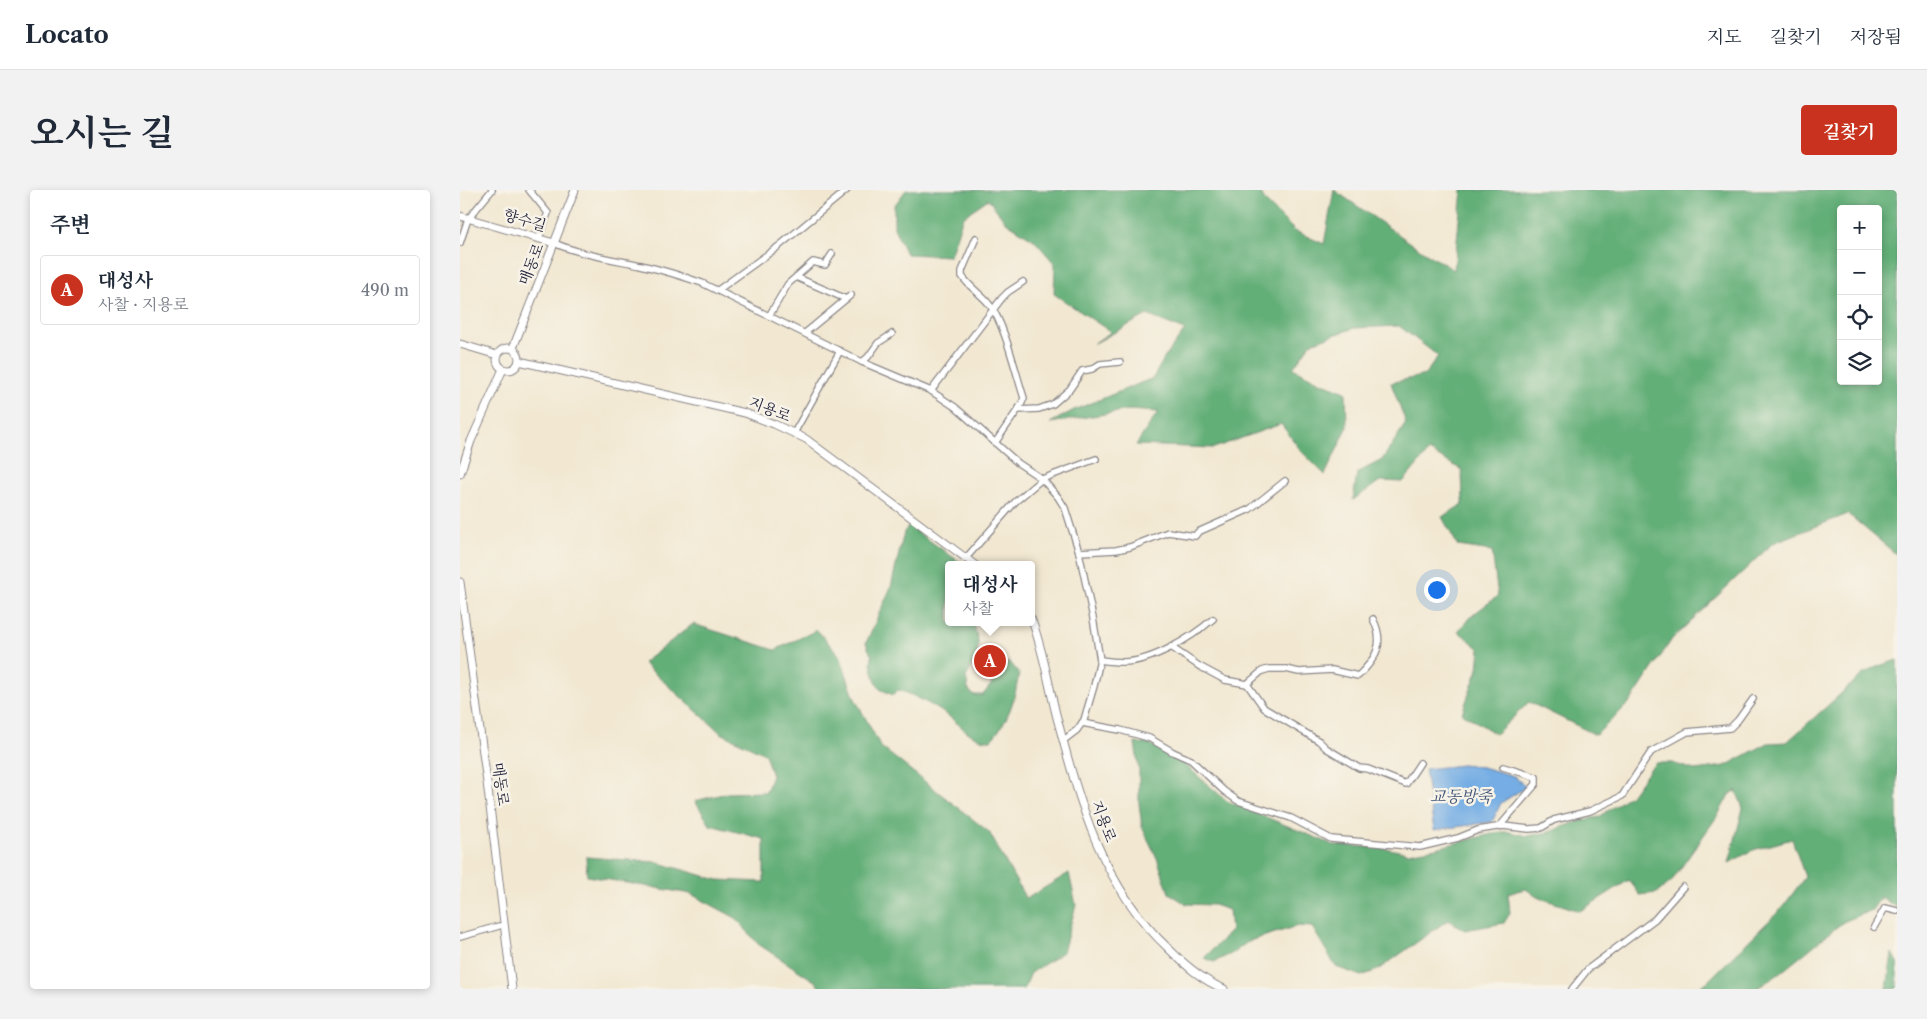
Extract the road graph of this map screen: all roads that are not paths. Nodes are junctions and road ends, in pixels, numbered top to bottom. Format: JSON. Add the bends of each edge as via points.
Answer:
{"nodes":[{"id":1,"x":492,"y":190,"type":"edge"},
{"id":2,"x":529,"y":190,"type":"edge"},
{"id":3,"x":575,"y":190,"type":"edge"},
{"id":4,"x":848,"y":190,"type":"edge"},
{"id":5,"x":460,"y":216,"type":"edge"},
{"id":6,"x":468,"y":219,"type":"junction"},
{"id":7,"x":539,"y":238,"type":"junction"},
{"id":8,"x":976,"y":238,"type":"dead end"},
{"id":9,"x":460,"y":243,"type":"edge"},
{"id":10,"x":554,"y":243,"type":"junction"},
{"id":11,"x":832,"y":254,"type":"dead end"},
{"id":12,"x":796,"y":277,"type":"junction"},
{"id":13,"x":1023,"y":282,"type":"dead end"},
{"id":14,"x":718,"y":290,"type":"junction"},
{"id":15,"x":993,"y":311,"type":"junction"},
{"id":16,"x":769,"y":316,"type":"junction"},
{"id":17,"x":805,"y":333,"type":"junction"},
{"id":18,"x":892,"y":334,"type":"dead end"},
{"id":19,"x":460,"y":344,"type":"edge"},
{"id":20,"x":513,"y":348,"type":"junction"},
{"id":21,"x":840,"y":351,"type":"junction"},
{"id":22,"x":497,"y":355,"type":"junction"},
{"id":23,"x":519,"y":361,"type":"junction"},
{"id":24,"x":862,"y":362,"type":"junction"},
{"id":25,"x":1120,"y":362,"type":"dead end"},
{"id":26,"x":503,"y":369,"type":"junction"},
{"id":27,"x":931,"y":391,"type":"junction"},
{"id":28,"x":1018,"y":410,"type":"junction"},
{"id":29,"x":794,"y":433,"type":"junction"},
{"id":30,"x":995,"y":443,"type":"junction"},
{"id":31,"x":1096,"y":459,"type":"dead end"},
{"id":32,"x":460,"y":474,"type":"edge"},
{"id":33,"x":1042,"y":479,"type":"junction"},
{"id":34,"x":1285,"y":480,"type":"dead end"},
{"id":35,"x":1079,"y":552,"type":"junction"},
{"id":36,"x":966,"y":558,"type":"junction"},
{"id":37,"x":970,"y":561,"type":"edge"},
{"id":38,"x":460,"y":582,"type":"edge"},
{"id":39,"x":1213,"y":619,"type":"dead end"},
{"id":40,"x":1373,"y":619,"type":"dead end"},
{"id":41,"x":1034,"y":626,"type":"edge"},
{"id":42,"x":1171,"y":647,"type":"junction"},
{"id":43,"x":1100,"y":660,"type":"junction"},
{"id":44,"x":1247,"y":684,"type":"junction"},
{"id":45,"x":1753,"y":699,"type":"dead end"},
{"id":46,"x":1082,"y":723,"type":"junction"},
{"id":47,"x":1064,"y":740,"type":"junction"},
{"id":48,"x":1420,"y":763,"type":"dead end"},
{"id":49,"x":1503,"y":767,"type":"dead end"},
{"id":50,"x":1500,"y":827,"type":"junction"},
{"id":51,"x":1683,"y":887,"type":"dead end"},
{"id":52,"x":1897,"y":911,"type":"edge"},
{"id":53,"x":499,"y":926,"type":"dead end"},
{"id":54,"x":1874,"y":927,"type":"dead end"},
{"id":55,"x":460,"y":937,"type":"edge"},
{"id":56,"x":512,"y":989,"type":"edge"},
{"id":57,"x":1224,"y":989,"type":"edge"},
{"id":58,"x":1572,"y":989,"type":"edge"}],
"edges":[{"from":1,"to":6,"type":"street"},
{"from":2,"to":7,"type":"street","via":[[548,213]]},
{"from":3,"to":10,"type":"street","name":"매동로"},
{"from":4,"to":14,"type":"street"},
{"from":5,"to":6,"type":"street","name":"향수길"},
{"from":6,"to":7,"type":"street","name":"향수길"},
{"from":6,"to":9,"type":"street"},
{"from":7,"to":10,"type":"street","name":"향수길"},
{"from":8,"to":15,"type":"street","via":[[962,276]]},
{"from":10,"to":14,"type":"street","via":[[572,251],[676,274]]},
{"from":10,"to":20,"type":"street","name":"매동로"},
{"from":11,"to":12,"type":"street","via":[[824,265],[814,262]]},
{"from":12,"to":16,"type":"street","via":[[788,284]]},
{"from":12,"to":17,"type":"street","via":[[848,297]]},
{"from":13,"to":15,"type":"street","via":[[1008,292]]},
{"from":14,"to":16,"type":"street"},
{"from":15,"to":27,"type":"street"},
{"from":15,"to":28,"type":"street","via":[[1024,398]]},
{"from":16,"to":17,"type":"street"},
{"from":17,"to":21,"type":"street"},
{"from":18,"to":24,"type":"street","via":[[878,343]]},
{"from":19,"to":22,"type":"street"},
{"from":20,"to":22,"type":"street","via":[[503,348]]},
{"from":20,"to":23,"type":"street"},
{"from":21,"to":24,"type":"street"},
{"from":21,"to":29,"type":"street"},
{"from":22,"to":26,"type":"street","via":[[498,364]]},
{"from":23,"to":26,"type":"street","via":[[513,368]]},
{"from":23,"to":29,"type":"street","name":"지용로","via":[[745,413]]},
{"from":24,"to":27,"type":"street"},
{"from":25,"to":28,"type":"street","via":[[1100,364],[1082,371],[1070,389],[1053,404],[1039,409]]},
{"from":26,"to":32,"type":"street"},
{"from":27,"to":30,"type":"street","via":[[955,407]]},
{"from":28,"to":30,"type":"street"},
{"from":29,"to":36,"type":"street","name":"지용로"},
{"from":30,"to":33,"type":"street"},
{"from":31,"to":33,"type":"street"},
{"from":33,"to":35,"type":"street","via":[[1065,508]]},
{"from":33,"to":36,"type":"street","via":[[1015,502]]},
{"from":34,"to":35,"type":"street","via":[[1250,510],[1205,528],[1194,536],[1168,532],[1130,547]]},
{"from":35,"to":43,"type":"street"},
{"from":36,"to":37,"type":"street","name":"지용로"},
{"from":38,"to":56,"type":"street","name":"매동로"},
{"from":39,"to":42,"type":"street"},
{"from":40,"to":44,"type":"street","via":[[1380,642],[1358,676],[1332,670],[1299,672],[1270,669],[1262,671]]},
{"from":41,"to":47,"type":"street","name":"지용로"},
{"from":42,"to":43,"type":"street","via":[[1138,660]]},
{"from":42,"to":44,"type":"street","via":[[1225,680]]},
{"from":43,"to":46,"type":"street"},
{"from":44,"to":48,"type":"street","via":[[1271,714],[1291,723],[1359,768],[1406,784]]},
{"from":45,"to":50,"type":"street","via":[[1730,728],[1687,732],[1652,752],[1622,796],[1590,811],[1554,820],[1541,828]]},
{"from":46,"to":47,"type":"street"},
{"from":46,"to":50,"type":"street","via":[[1149,738],[1191,760],[1238,801],[1291,818],[1331,839],[1420,847]]},
{"from":47,"to":57,"type":"street","name":"지용로","via":[[1087,822],[1120,891],[1156,938],[1198,975]]},
{"from":49,"to":50,"type":"street","via":[[1536,777],[1536,784]]},
{"from":51,"to":58,"type":"street","via":[[1654,920],[1582,974]]},
{"from":52,"to":54,"type":"street","via":[[1885,908]]},
{"from":53,"to":55,"type":"street"}]}
